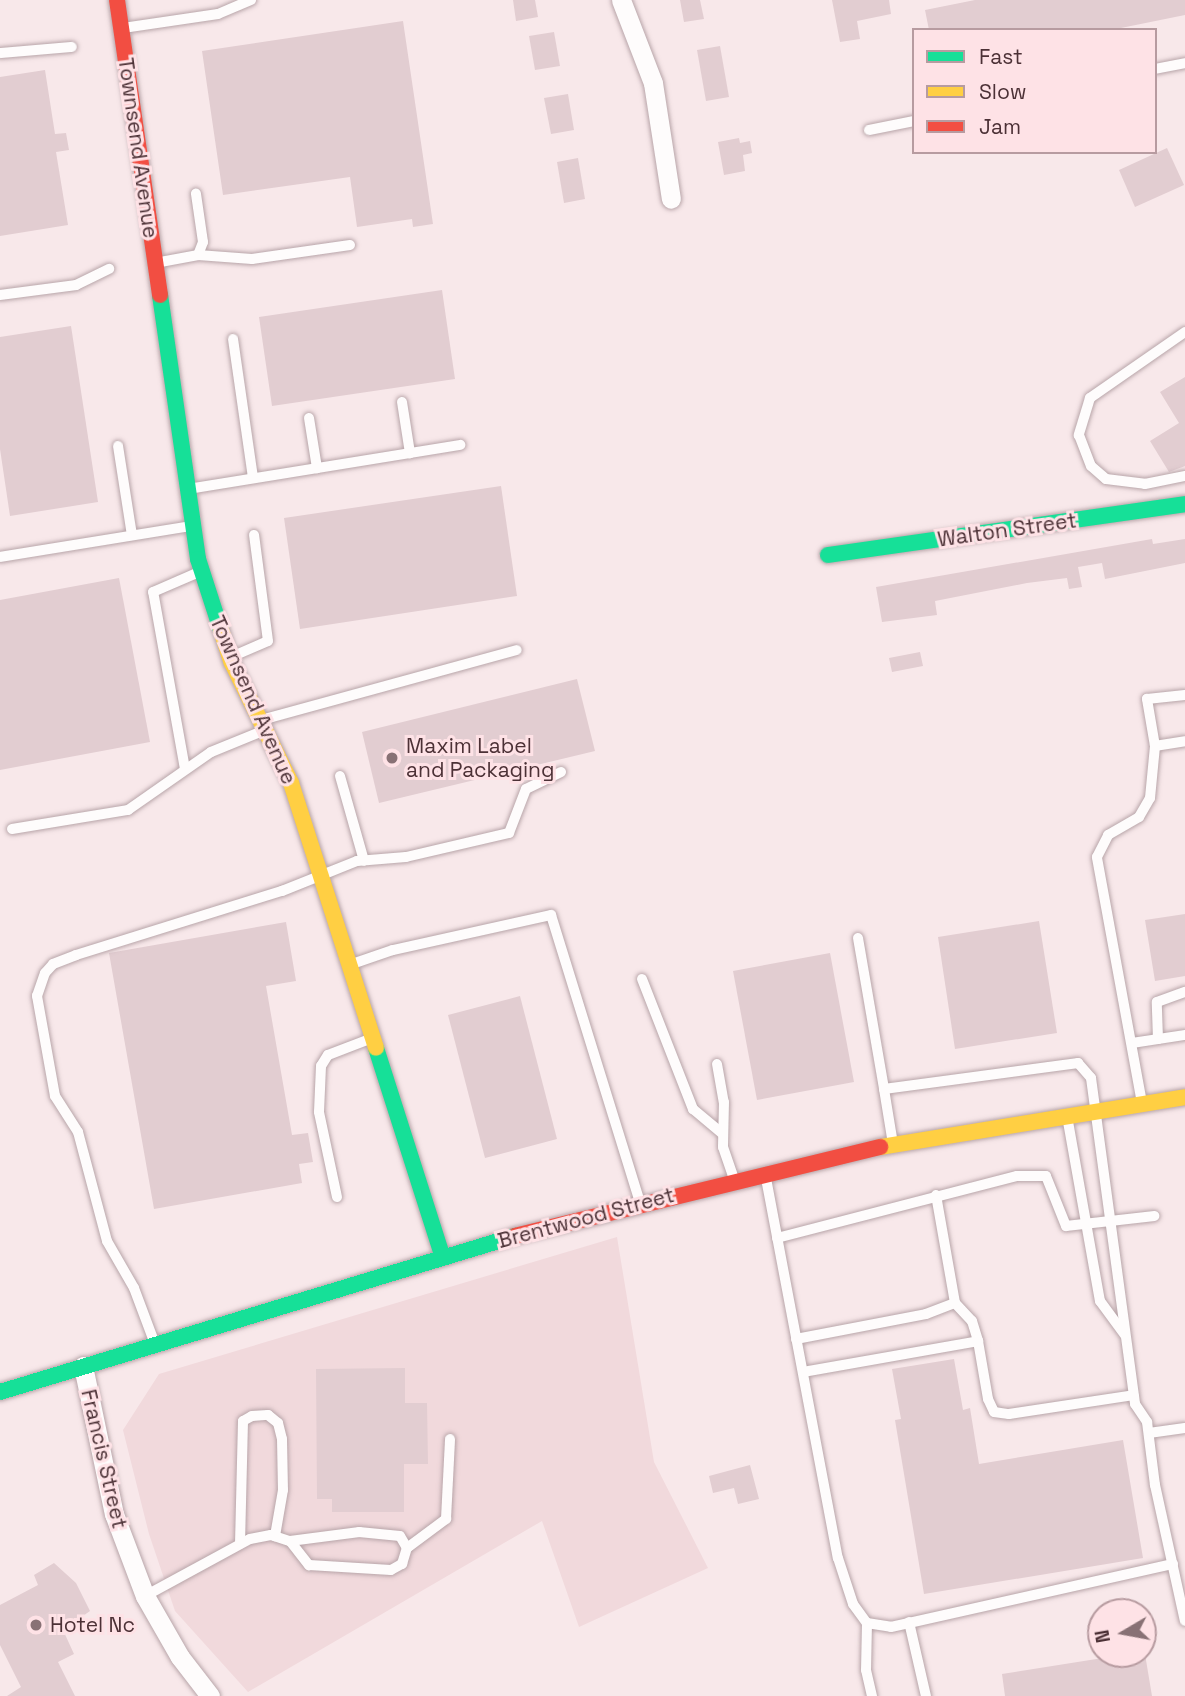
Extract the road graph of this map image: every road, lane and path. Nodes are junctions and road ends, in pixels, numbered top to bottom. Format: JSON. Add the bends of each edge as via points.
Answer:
{"nodes":[{"id":1,"x":117,"y":0,"type":"edge"},
{"id":2,"x":251,"y":0,"type":"edge"},
{"id":3,"x":621,"y":0,"type":"edge"},
{"id":4,"x":121,"y":28,"type":"junction"},
{"id":5,"x":72,"y":47,"type":"dead end"},
{"id":6,"x":0,"y":53,"type":"edge"},
{"id":7,"x":1185,"y":63,"type":"edge"},
{"id":8,"x":1157,"y":69,"type":"edge"},
{"id":9,"x":912,"y":121,"type":"edge"},
{"id":10,"x":869,"y":130,"type":"dead end"},
{"id":11,"x":196,"y":194,"type":"dead end"},
{"id":12,"x":671,"y":199,"type":"dead end"},
{"id":13,"x":350,"y":245,"type":"dead end"},
{"id":14,"x":198,"y":255,"type":"junction"},
{"id":15,"x":154,"y":263,"type":"junction"},
{"id":16,"x":109,"y":269,"type":"dead end"},
{"id":17,"x":0,"y":295,"type":"edge"},
{"id":18,"x":1185,"y":332,"type":"edge"},
{"id":19,"x":233,"y":339,"type":"dead end"},
{"id":20,"x":402,"y":402,"type":"dead end"},
{"id":21,"x":309,"y":418,"type":"dead end"},
{"id":22,"x":460,"y":445,"type":"dead end"},
{"id":23,"x":118,"y":446,"type":"dead end"},
{"id":24,"x":410,"y":453,"type":"junction"},
{"id":25,"x":317,"y":468,"type":"junction"},
{"id":26,"x":1185,"y":476,"type":"edge"},
{"id":27,"x":253,"y":478,"type":"junction"},
{"id":28,"x":187,"y":489,"type":"junction"},
{"id":29,"x":1185,"y":504,"type":"edge"},
{"id":30,"x":193,"y":526,"type":"junction"},
{"id":31,"x":132,"y":535,"type":"junction"},
{"id":32,"x":254,"y":535,"type":"dead end"},
{"id":33,"x":828,"y":555,"type":"dead end"},
{"id":34,"x":0,"y":557,"type":"edge"},
{"id":35,"x":201,"y":571,"type":"junction"},
{"id":36,"x":517,"y":650,"type":"dead end"},
{"id":37,"x":230,"y":657,"type":"junction"},
{"id":38,"x":1185,"y":695,"type":"edge"},
{"id":39,"x":263,"y":725,"type":"junction"},
{"id":40,"x":1185,"y":741,"type":"edge"},
{"id":41,"x":1155,"y":746,"type":"junction"},
{"id":42,"x":185,"y":769,"type":"junction"},
{"id":43,"x":561,"y":772,"type":"dead end"},
{"id":44,"x":340,"y":776,"type":"dead end"},
{"id":45,"x":12,"y":829,"type":"dead end"},
{"id":46,"x":364,"y":861,"type":"junction"},
{"id":47,"x":322,"y":876,"type":"junction"},
{"id":48,"x":858,"y":938,"type":"dead end"},
{"id":49,"x":351,"y":965,"type":"junction"},
{"id":50,"x":642,"y":979,"type":"dead end"},
{"id":51,"x":1185,"y":992,"type":"edge"},
{"id":52,"x":1185,"y":1035,"type":"edge"},
{"id":53,"x":374,"y":1037,"type":"junction"},
{"id":54,"x":1158,"y":1039,"type":"junction"},
{"id":55,"x":1132,"y":1044,"type":"junction"},
{"id":56,"x":717,"y":1064,"type":"dead end"},
{"id":57,"x":884,"y":1089,"type":"junction"},
{"id":58,"x":1185,"y":1097,"type":"edge"},
{"id":59,"x":1142,"y":1104,"type":"junction"},
{"id":60,"x":1094,"y":1111,"type":"junction"},
{"id":61,"x":1067,"y":1115,"type":"junction"},
{"id":62,"x":722,"y":1133,"type":"junction"},
{"id":63,"x":893,"y":1145,"type":"junction"},
{"id":64,"x":765,"y":1172,"type":"junction"},
{"id":65,"x":734,"y":1180,"type":"junction"},
{"id":66,"x":936,"y":1195,"type":"junction"},
{"id":67,"x":337,"y":1197,"type":"dead end"},
{"id":68,"x":640,"y":1203,"type":"junction"},
{"id":69,"x":1154,"y":1216,"type":"dead end"},
{"id":70,"x":1110,"y":1222,"type":"junction"},
{"id":71,"x":1087,"y":1225,"type":"junction"},
{"id":72,"x":777,"y":1238,"type":"junction"},
{"id":73,"x":443,"y":1258,"type":"junction"},
{"id":74,"x":954,"y":1303,"type":"junction"},
{"id":75,"x":1125,"y":1336,"type":"junction"},
{"id":76,"x":796,"y":1339,"type":"junction"},
{"id":77,"x":978,"y":1341,"type":"junction"},
{"id":78,"x":155,"y":1345,"type":"junction"},
{"id":79,"x":83,"y":1366,"type":"junction"},
{"id":80,"x":803,"y":1372,"type":"junction"},
{"id":81,"x":0,"y":1392,"type":"edge"},
{"id":82,"x":1134,"y":1395,"type":"junction"},
{"id":83,"x":1185,"y":1428,"type":"edge"},
{"id":84,"x":1149,"y":1433,"type":"junction"},
{"id":85,"x":450,"y":1439,"type":"dead end"},
{"id":86,"x":275,"y":1536,"type":"junction"},
{"id":87,"x":290,"y":1541,"type":"junction"},
{"id":88,"x":240,"y":1544,"type":"junction"},
{"id":89,"x":407,"y":1548,"type":"junction"},
{"id":90,"x":1172,"y":1564,"type":"junction"},
{"id":91,"x":145,"y":1596,"type":"junction"},
{"id":92,"x":1185,"y":1621,"type":"edge"},
{"id":93,"x":909,"y":1622,"type":"junction"},
{"id":94,"x":867,"y":1623,"type":"junction"},
{"id":95,"x":210,"y":1696,"type":"edge"},
{"id":96,"x":872,"y":1696,"type":"edge"},
{"id":97,"x":926,"y":1696,"type":"edge"}],
"edges":[{"from":1,"to":4,"type":"street","name":"Townsend Avenue"},
{"from":2,"to":4,"type":"lane","via":[[218,14]]},
{"from":3,"to":12,"type":"street","via":[[653,83]]},
{"from":4,"to":15,"type":"street","name":"Townsend Avenue"},
{"from":5,"to":6,"type":"lane"},
{"from":7,"to":8,"type":"lane"},
{"from":9,"to":10,"type":"lane"},
{"from":11,"to":14,"type":"lane","via":[[203,242]]},
{"from":13,"to":14,"type":"lane","via":[[252,259]]},
{"from":14,"to":15,"type":"lane"},
{"from":15,"to":28,"type":"street","name":"Townsend Avenue"},
{"from":16,"to":17,"type":"lane","via":[[76,285]]},
{"from":18,"to":26,"type":"lane","via":[[1090,398],[1079,435],[1091,466],[1106,479],[1145,484]]},
{"from":19,"to":27,"type":"lane"},
{"from":20,"to":24,"type":"lane"},
{"from":21,"to":25,"type":"lane"},
{"from":22,"to":24,"type":"lane"},
{"from":23,"to":31,"type":"lane"},
{"from":24,"to":25,"type":"lane"},
{"from":25,"to":27,"type":"lane"},
{"from":27,"to":28,"type":"lane"},
{"from":28,"to":30,"type":"street","name":"Townsend Avenue"},
{"from":29,"to":33,"type":"street","name":"Walton Street"},
{"from":30,"to":31,"type":"lane"},
{"from":30,"to":35,"type":"street","name":"Townsend Avenue"},
{"from":31,"to":34,"type":"lane"},
{"from":32,"to":37,"type":"lane","via":[[268,641]]},
{"from":35,"to":37,"type":"street","name":"Townsend Avenue"},
{"from":35,"to":42,"type":"lane","via":[[153,593]]},
{"from":36,"to":39,"type":"lane"},
{"from":37,"to":39,"type":"street","name":"Townsend Avenue"},
{"from":38,"to":41,"type":"lane","via":[[1147,699]]},
{"from":39,"to":42,"type":"lane"},
{"from":39,"to":47,"type":"street","name":"Townsend Avenue","via":[[291,783]]},
{"from":40,"to":41,"type":"lane"},
{"from":41,"to":55,"type":"lane","via":[[1155,780],[1146,807],[1139,817],[1108,835],[1097,857]]},
{"from":42,"to":45,"type":"lane","via":[[128,810]]},
{"from":43,"to":46,"type":"lane","via":[[526,789],[509,833],[406,857]]},
{"from":44,"to":46,"type":"lane"},
{"from":46,"to":47,"type":"lane"},
{"from":47,"to":49,"type":"street","name":"Townsend Avenue"},
{"from":47,"to":78,"type":"lane","via":[[65,959],[53,964],[39,983],[37,996],[55,1097],[78,1132],[107,1241],[134,1288]]},
{"from":48,"to":57,"type":"lane"},
{"from":49,"to":53,"type":"street","name":"Townsend Avenue"},
{"from":49,"to":68,"type":"lane","via":[[393,950],[551,915]]},
{"from":50,"to":62,"type":"lane","via":[[693,1109]]},
{"from":51,"to":54,"type":"lane","via":[[1157,1002]]},
{"from":52,"to":54,"type":"lane"},
{"from":53,"to":67,"type":"lane","via":[[328,1055],[321,1066],[319,1112]]},
{"from":53,"to":73,"type":"street","name":"Townsend Avenue"},
{"from":54,"to":55,"type":"lane"},
{"from":55,"to":59,"type":"lane"},
{"from":56,"to":62,"type":"lane","via":[[724,1102]]},
{"from":57,"to":60,"type":"lane","via":[[1078,1063],[1091,1078]]},
{"from":57,"to":63,"type":"lane"},
{"from":58,"to":59,"type":"street","name":"Brentwood Street"},
{"from":59,"to":60,"type":"street","name":"Brentwood Street"},
{"from":60,"to":61,"type":"street","name":"Brentwood Street"},
{"from":60,"to":70,"type":"lane"},
{"from":61,"to":63,"type":"street","name":"Brentwood Street"},
{"from":61,"to":71,"type":"lane"},
{"from":62,"to":65,"type":"lane"},
{"from":63,"to":64,"type":"street","name":"Brentwood Street"},
{"from":64,"to":65,"type":"street","name":"Brentwood Street"},
{"from":64,"to":72,"type":"lane"},
{"from":65,"to":68,"type":"street","name":"Brentwood Street"},
{"from":66,"to":71,"type":"lane","via":[[1017,1176],[1046,1176],[1066,1226]]},
{"from":66,"to":72,"type":"lane"},
{"from":66,"to":74,"type":"lane"},
{"from":68,"to":73,"type":"street","name":"Brentwood Street"},
{"from":69,"to":70,"type":"lane"},
{"from":70,"to":71,"type":"lane"},
{"from":70,"to":75,"type":"lane"},
{"from":71,"to":75,"type":"lane","via":[[1100,1301]]},
{"from":72,"to":76,"type":"lane"},
{"from":73,"to":78,"type":"street","name":"Brentwood Street"},
{"from":74,"to":76,"type":"lane","via":[[926,1314]]},
{"from":74,"to":77,"type":"lane","via":[[972,1321]]},
{"from":75,"to":82,"type":"lane"},
{"from":76,"to":80,"type":"lane"},
{"from":77,"to":80,"type":"lane"},
{"from":77,"to":82,"type":"lane","via":[[994,1412],[1009,1414]]},
{"from":78,"to":79,"type":"street","name":"Brentwood Street"},
{"from":79,"to":81,"type":"street","name":"Brentwood Street"},
{"from":79,"to":91,"type":"street","name":"Francis Street","via":[[114,1514]]},
{"from":80,"to":94,"type":"lane","via":[[838,1558],[853,1604]]},
{"from":82,"to":84,"type":"lane"},
{"from":83,"to":84,"type":"lane"},
{"from":84,"to":90,"type":"lane"},
{"from":85,"to":89,"type":"lane","via":[[446,1520]]},
{"from":86,"to":87,"type":"lane"},
{"from":86,"to":88,"type":"lane"},
{"from":86,"to":88,"type":"lane","via":[[283,1490],[282,1439],[278,1423],[268,1415],[252,1416],[243,1421]]},
{"from":87,"to":89,"type":"lane","via":[[359,1532],[400,1536]]},
{"from":87,"to":89,"type":"lane","via":[[309,1565],[391,1570],[402,1564]]},
{"from":88,"to":91,"type":"lane"},
{"from":90,"to":92,"type":"lane"},
{"from":90,"to":93,"type":"lane"},
{"from":91,"to":95,"type":"street","name":"Francis Street","via":[[180,1657]]},
{"from":93,"to":94,"type":"lane","via":[[891,1627]]},
{"from":93,"to":97,"type":"lane"},
{"from":94,"to":96,"type":"lane","via":[[866,1670]]}]}
